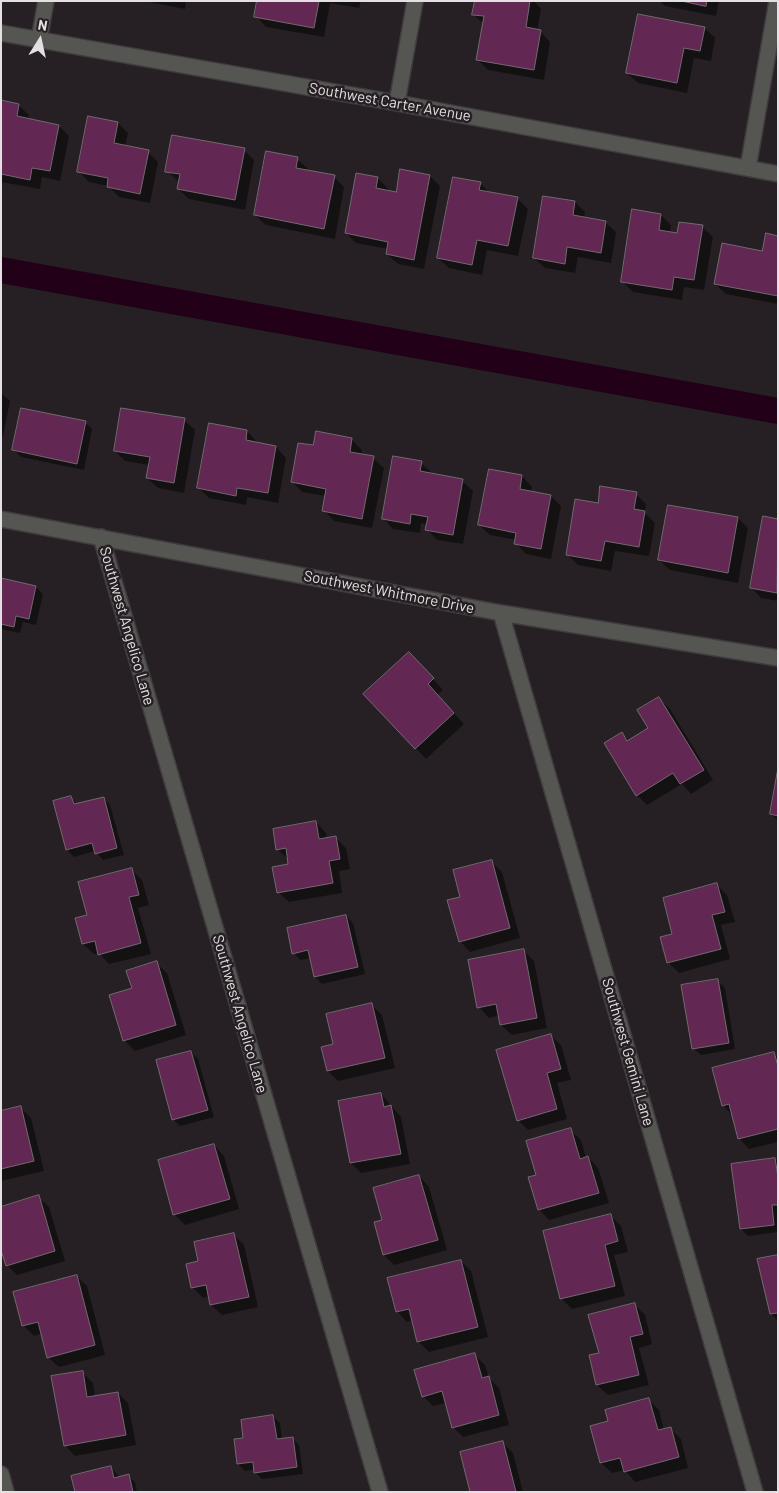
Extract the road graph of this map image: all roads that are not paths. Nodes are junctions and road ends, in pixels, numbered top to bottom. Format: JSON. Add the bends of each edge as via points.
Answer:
{"nodes":[{"id":1,"x":46,"y":1,"type":"edge"},
{"id":2,"x":415,"y":1,"type":"edge"},
{"id":3,"x":777,"y":1,"type":"edge"},
{"id":4,"x":1,"y":33,"type":"edge"},
{"id":5,"x":39,"y":40,"type":"junction"},
{"id":6,"x":397,"y":103,"type":"junction"},
{"id":7,"x":748,"y":168,"type":"junction"},
{"id":8,"x":778,"y":174,"type":"edge"},
{"id":9,"x":1,"y":519,"type":"edge"},
{"id":10,"x":101,"y":537,"type":"junction"},
{"id":11,"x":501,"y":613,"type":"junction"},
{"id":12,"x":778,"y":658,"type":"edge"},
{"id":13,"x":1,"y":1474,"type":"edge"},
{"id":14,"x":6,"y":1492,"type":"edge"},
{"id":15,"x":380,"y":1492,"type":"edge"},
{"id":16,"x":755,"y":1492,"type":"edge"}],
"edges":[{"from":1,"to":5,"type":"street"},
{"from":2,"to":6,"type":"street"},
{"from":3,"to":7,"type":"street"},
{"from":4,"to":5,"type":"street","name":"Southwest Carter Avenue"},
{"from":5,"to":6,"type":"street","name":"Southwest Carter Avenue"},
{"from":6,"to":7,"type":"street","name":"Southwest Carter Avenue"},
{"from":7,"to":8,"type":"street","name":"Southwest Carter Avenue"},
{"from":9,"to":10,"type":"street","name":"Southwest Whitmore Drive"},
{"from":10,"to":11,"type":"street","name":"Southwest Whitmore Drive"},
{"from":10,"to":15,"type":"street","name":"Southwest Angelico Lane"},
{"from":11,"to":12,"type":"street","name":"Southwest Whitmore Drive"},
{"from":11,"to":16,"type":"street","name":"Southwest Gemini Lane"},
{"from":13,"to":14,"type":"street"}]}
